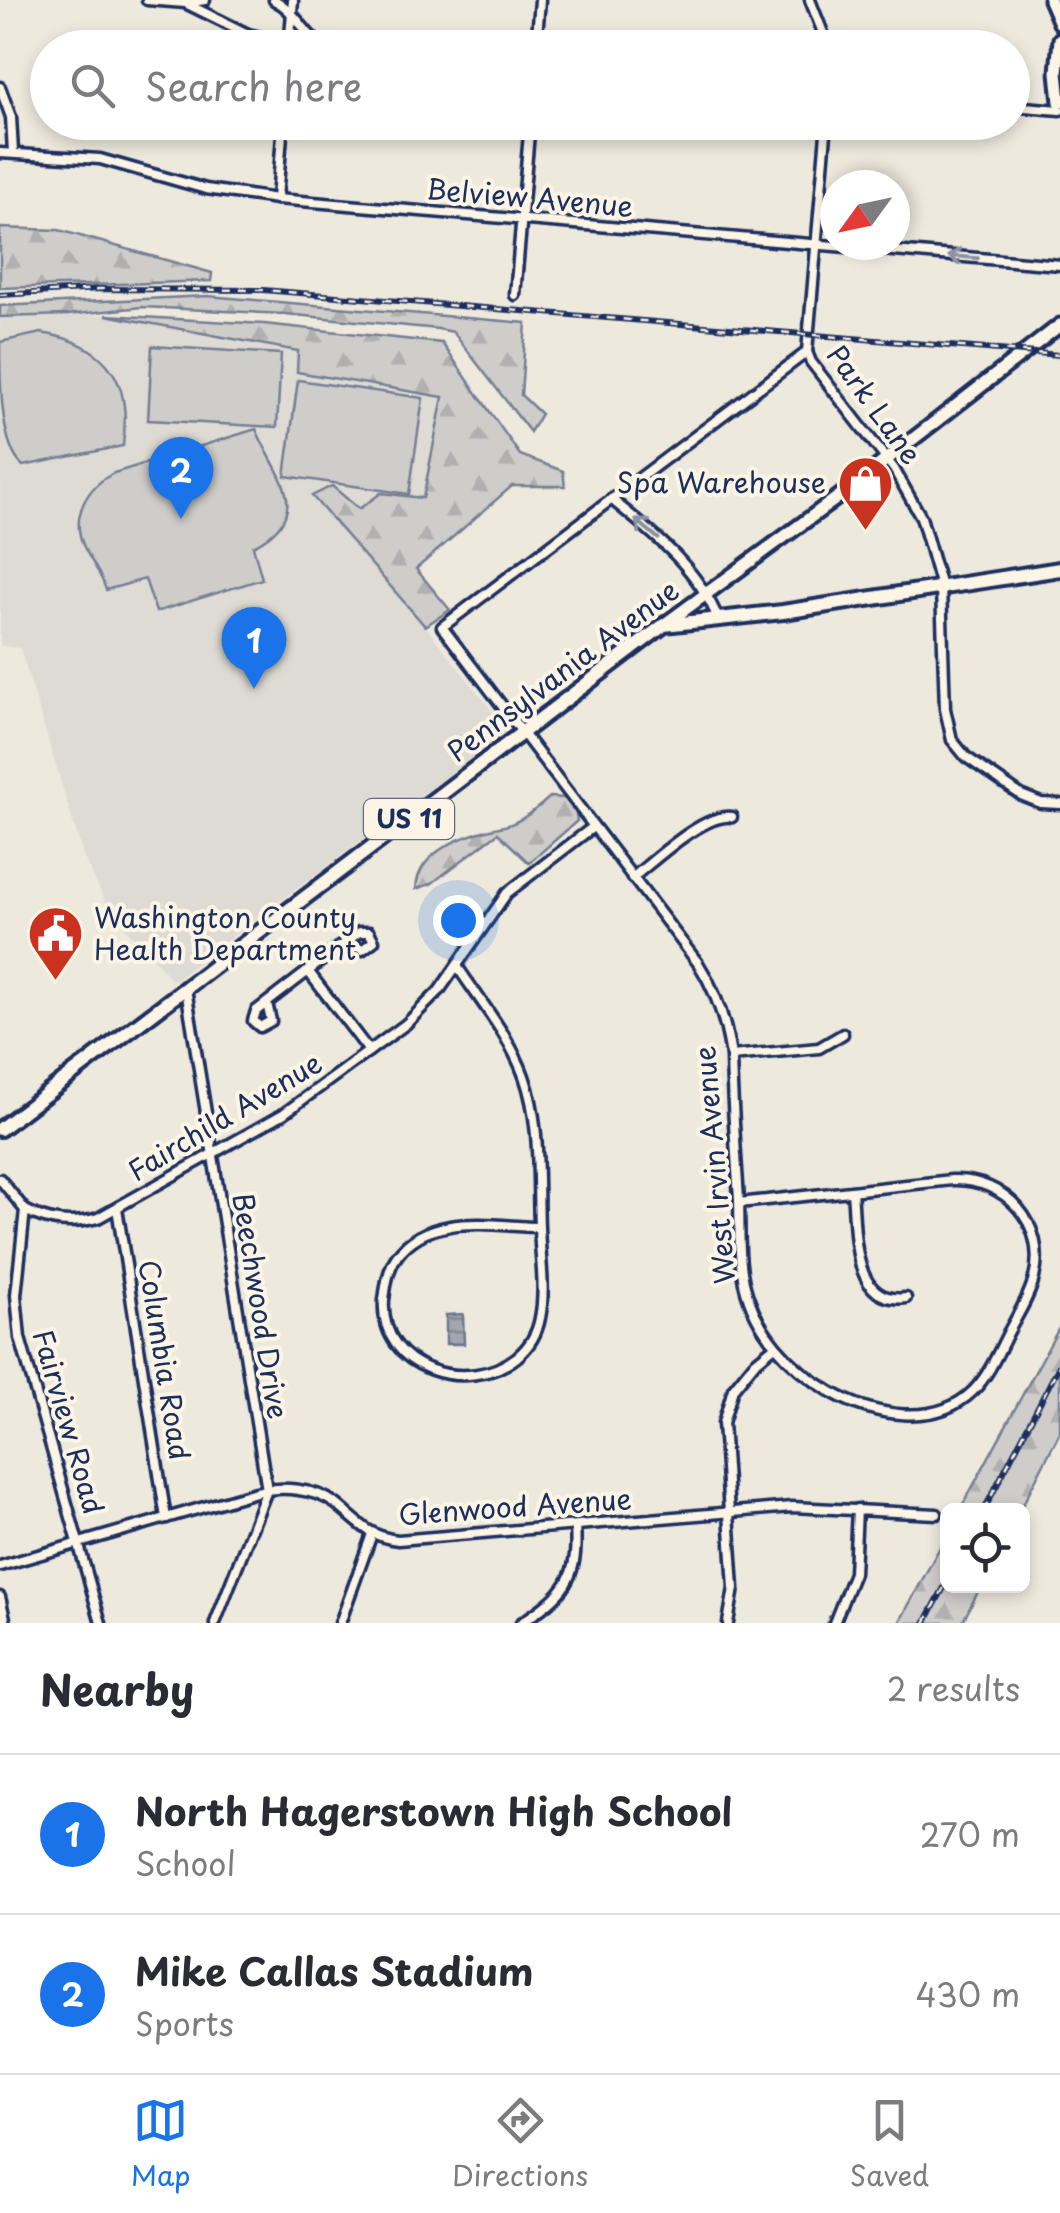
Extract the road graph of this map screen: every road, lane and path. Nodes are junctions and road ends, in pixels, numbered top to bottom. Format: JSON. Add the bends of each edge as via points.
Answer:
{"nodes":[{"id":1,"x":148,"y":0,"type":"edge"},
{"id":2,"x":205,"y":0,"type":"edge"},
{"id":3,"x":274,"y":0,"type":"edge"},
{"id":4,"x":294,"y":0,"type":"edge"},
{"id":5,"x":540,"y":0,"type":"edge"},
{"id":6,"x":810,"y":0,"type":"edge"},
{"id":7,"x":1050,"y":0,"type":"edge"},
{"id":8,"x":186,"y":3,"type":"junction"},
{"id":9,"x":292,"y":14,"type":"junction"},
{"id":10,"x":1060,"y":23,"type":"edge"},
{"id":11,"x":240,"y":30,"type":"edge"},
{"id":12,"x":290,"y":30,"type":"edge"},
{"id":13,"x":304,"y":30,"type":"edge"},
{"id":14,"x":538,"y":30,"type":"edge"},
{"id":15,"x":822,"y":30,"type":"edge"},
{"id":16,"x":1060,"y":38,"type":"edge"},
{"id":17,"x":0,"y":88,"type":"edge"},
{"id":18,"x":1060,"y":102,"type":"edge"},
{"id":19,"x":1030,"y":108,"type":"edge"},
{"id":20,"x":1060,"y":110,"type":"edge"},
{"id":21,"x":282,"y":140,"type":"edge"},
{"id":22,"x":529,"y":140,"type":"edge"},
{"id":23,"x":825,"y":140,"type":"edge"},
{"id":24,"x":0,"y":152,"type":"edge"},
{"id":25,"x":14,"y":152,"type":"junction"},
{"id":26,"x":278,"y":200,"type":"junction"},
{"id":27,"x":522,"y":220,"type":"junction"},
{"id":28,"x":816,"y":244,"type":"junction"},
{"id":29,"x":1060,"y":265,"type":"edge"},
{"id":30,"x":515,"y":295,"type":"dead end"},
{"id":31,"x":1060,"y":325,"type":"edge"},
{"id":32,"x":807,"y":352,"type":"junction"},
{"id":33,"x":885,"y":458,"type":"junction"},
{"id":34,"x":611,"y":499,"type":"junction"},
{"id":35,"x":1060,"y":569,"type":"edge"},
{"id":36,"x":941,"y":586,"type":"junction"},
{"id":37,"x":708,"y":592,"type":"junction"},
{"id":38,"x":718,"y":620,"type":"junction"},
{"id":39,"x":664,"y":625,"type":"junction"},
{"id":40,"x":523,"y":734,"type":"junction"},
{"id":41,"x":1060,"y":804,"type":"edge"},
{"id":42,"x":732,"y":817,"type":"dead end"},
{"id":43,"x":594,"y":827,"type":"junction"},
{"id":44,"x":632,"y":878,"type":"junction"},
{"id":45,"x":348,"y":941,"type":"dead end"},
{"id":46,"x":457,"y":966,"type":"junction"},
{"id":47,"x":308,"y":971,"type":"junction"},
{"id":48,"x":186,"y":989,"type":"junction"},
{"id":49,"x":267,"y":1003,"type":"dead end"},
{"id":50,"x":842,"y":1034,"type":"dead end"},
{"id":51,"x":369,"y":1052,"type":"junction"},
{"id":52,"x":731,"y":1056,"type":"junction"},
{"id":53,"x":0,"y":1129,"type":"edge"},
{"id":54,"x":213,"y":1154,"type":"junction"},
{"id":55,"x":0,"y":1179,"type":"edge"},
{"id":56,"x":852,"y":1192,"type":"junction"},
{"id":57,"x":739,"y":1202,"type":"junction"},
{"id":58,"x":118,"y":1208,"type":"junction"},
{"id":59,"x":24,"y":1210,"type":"junction"},
{"id":60,"x":539,"y":1226,"type":"junction"},
{"id":61,"x":906,"y":1298,"type":"dead end"},
{"id":62,"x":775,"y":1346,"type":"junction"},
{"id":63,"x":267,"y":1490,"type":"junction"},
{"id":64,"x":857,"y":1509,"type":"junction"},
{"id":65,"x":728,"y":1512,"type":"junction"},
{"id":66,"x":937,"y":1514,"type":"dead end"},
{"id":67,"x":166,"y":1518,"type":"junction"},
{"id":68,"x":575,"y":1526,"type":"junction"},
{"id":69,"x":372,"y":1534,"type":"junction"},
{"id":70,"x":78,"y":1543,"type":"junction"},
{"id":71,"x":0,"y":1566,"type":"edge"},
{"id":72,"x":0,"y":1597,"type":"edge"},
{"id":73,"x":6,"y":1623,"type":"edge"},
{"id":74,"x":101,"y":1623,"type":"edge"},
{"id":75,"x":215,"y":1623,"type":"edge"},
{"id":76,"x":340,"y":1623,"type":"edge"},
{"id":77,"x":521,"y":1623,"type":"edge"},
{"id":78,"x":728,"y":1623,"type":"edge"},
{"id":79,"x":834,"y":1623,"type":"edge"}],
"edges":[{"from":1,"to":8,"type":"street"},
{"from":2,"to":8,"type":"street"},
{"from":3,"to":9,"type":"street"},
{"from":4,"to":9,"type":"street"},
{"from":5,"to":14,"type":"street"},
{"from":6,"to":15,"type":"street"},
{"from":7,"to":10,"type":"main road"},
{"from":8,"to":11,"type":"street"},
{"from":9,"to":12,"type":"street"},
{"from":9,"to":13,"type":"street"},
{"from":16,"to":18,"type":"main road"},
{"from":17,"to":25,"type":"street"},
{"from":19,"to":20,"type":"street"},
{"from":21,"to":26,"type":"street"},
{"from":22,"to":27,"type":"street"},
{"from":23,"to":28,"type":"street","name":"Park Lane"},
{"from":24,"to":25,"type":"street","name":"Belview Avenue"},
{"from":25,"to":26,"type":"street","name":"Belview Avenue","via":[[100,158],[206,189]]},
{"from":26,"to":27,"type":"street","name":"Belview Avenue"},
{"from":27,"to":28,"type":"street","name":"Belview Avenue"},
{"from":27,"to":30,"type":"street"},
{"from":29,"to":28,"type":"street","name":"Belview Avenue","one_way":true},
{"from":28,"to":32,"type":"street","name":"Park Lane"},
{"from":31,"to":33,"type":"main road","name":"Pennsylvania Avenue"},
{"from":32,"to":33,"type":"street","name":"Park Lane"},
{"from":32,"to":34,"type":"street"},
{"from":33,"to":36,"type":"street","name":"Park Lane","via":[[921,517]]},
{"from":33,"to":37,"type":"main road","name":"Pennsylvania Avenue"},
{"from":37,"to":34,"type":"street","one_way":true,"via":[[664,542]]},
{"from":34,"to":40,"type":"street","name":"West Irvin Avenue","via":[[442,627]]},
{"from":35,"to":36,"type":"main road"},
{"from":36,"to":38,"type":"main road"},
{"from":36,"to":41,"type":"street","name":"Park Lane","via":[[952,740],[966,758],[1021,794]]},
{"from":37,"to":38,"type":"street"},
{"from":37,"to":39,"type":"main road","name":"Pennsylvania Avenue"},
{"from":38,"to":39,"type":"main road"},
{"from":39,"to":40,"type":"main road","name":"Pennsylvania Avenue","number":"US 11"},
{"from":40,"to":43,"type":"street","name":"West Irvin Avenue"},
{"from":40,"to":48,"type":"main road","name":"Pennsylvania Avenue","number":"US 11"},
{"from":42,"to":44,"type":"street","via":[[706,822]]},
{"from":43,"to":44,"type":"street","name":"West Irvin Avenue"},
{"from":43,"to":46,"type":"street","name":"Fairchild Avenue","via":[[507,893]]},
{"from":44,"to":52,"type":"street","name":"West Irvin Avenue","via":[[706,975]]},
{"from":45,"to":47,"type":"street"},
{"from":46,"to":51,"type":"street","name":"Fairchild Avenue","via":[[420,1012]]},
{"from":46,"to":60,"type":"street","via":[[518,1060],[528,1089]]},
{"from":47,"to":49,"type":"street"},
{"from":47,"to":51,"type":"street"},
{"from":48,"to":53,"type":"main road","name":"Pennsylvania Avenue","number":"US 11"},
{"from":48,"to":54,"type":"street","name":"Beechwood Drive"},
{"from":50,"to":52,"type":"street","via":[[819,1048]]},
{"from":51,"to":54,"type":"street","name":"Fairchild Avenue","via":[[302,1102]]},
{"from":52,"to":57,"type":"street","name":"West Irvin Avenue"},
{"from":54,"to":58,"type":"street","name":"Fairchild Avenue"},
{"from":54,"to":63,"type":"street","name":"Beechwood Drive"},
{"from":55,"to":59,"type":"street"},
{"from":56,"to":57,"type":"street"},
{"from":56,"to":61,"type":"street","via":[[863,1275],[886,1298]]},
{"from":56,"to":62,"type":"street","name":"West Irvin Avenue","via":[[952,1180],[1003,1192],[1024,1214],[1036,1247],[1029,1293],[974,1390],[936,1412],[894,1413],[840,1397]]},
{"from":57,"to":62,"type":"street","name":"West Irvin Avenue","via":[[744,1283]]},
{"from":58,"to":59,"type":"street","name":"Fairchild Avenue","via":[[66,1223]]},
{"from":58,"to":67,"type":"street","name":"Columbia Road"},
{"from":59,"to":70,"type":"street","name":"Fairview Road","via":[[16,1296],[20,1338]]},
{"from":60,"to":60,"type":"street","via":[[540,1322],[516,1358],[492,1370],[454,1375],[418,1366],[399,1348],[384,1318],[385,1296],[392,1266],[409,1242],[454,1225]]},
{"from":62,"to":65,"type":"street","via":[[742,1375],[726,1406]]},
{"from":63,"to":67,"type":"street","name":"Glenwood Avenue"},
{"from":63,"to":69,"type":"street","name":"Glenwood Avenue","via":[[323,1496]]},
{"from":63,"to":75,"type":"street"},
{"from":64,"to":65,"type":"street","name":"Glenwood Avenue"},
{"from":64,"to":66,"type":"street","name":"Glenwood Avenue"},
{"from":64,"to":79,"type":"street","via":[[854,1573]]},
{"from":65,"to":68,"type":"street","name":"Glenwood Avenue"},
{"from":65,"to":78,"type":"street","via":[[734,1588]]},
{"from":67,"to":70,"type":"street","name":"Glenwood Avenue"},
{"from":68,"to":69,"type":"street","name":"Glenwood Avenue","via":[[398,1540]]},
{"from":68,"to":77,"type":"street","via":[[571,1576],[551,1602]]},
{"from":69,"to":76,"type":"street"},
{"from":70,"to":71,"type":"street","name":"Glenwood Avenue"},
{"from":70,"to":74,"type":"street","name":"Fairview Road"},
{"from":72,"to":73,"type":"street"}]}
